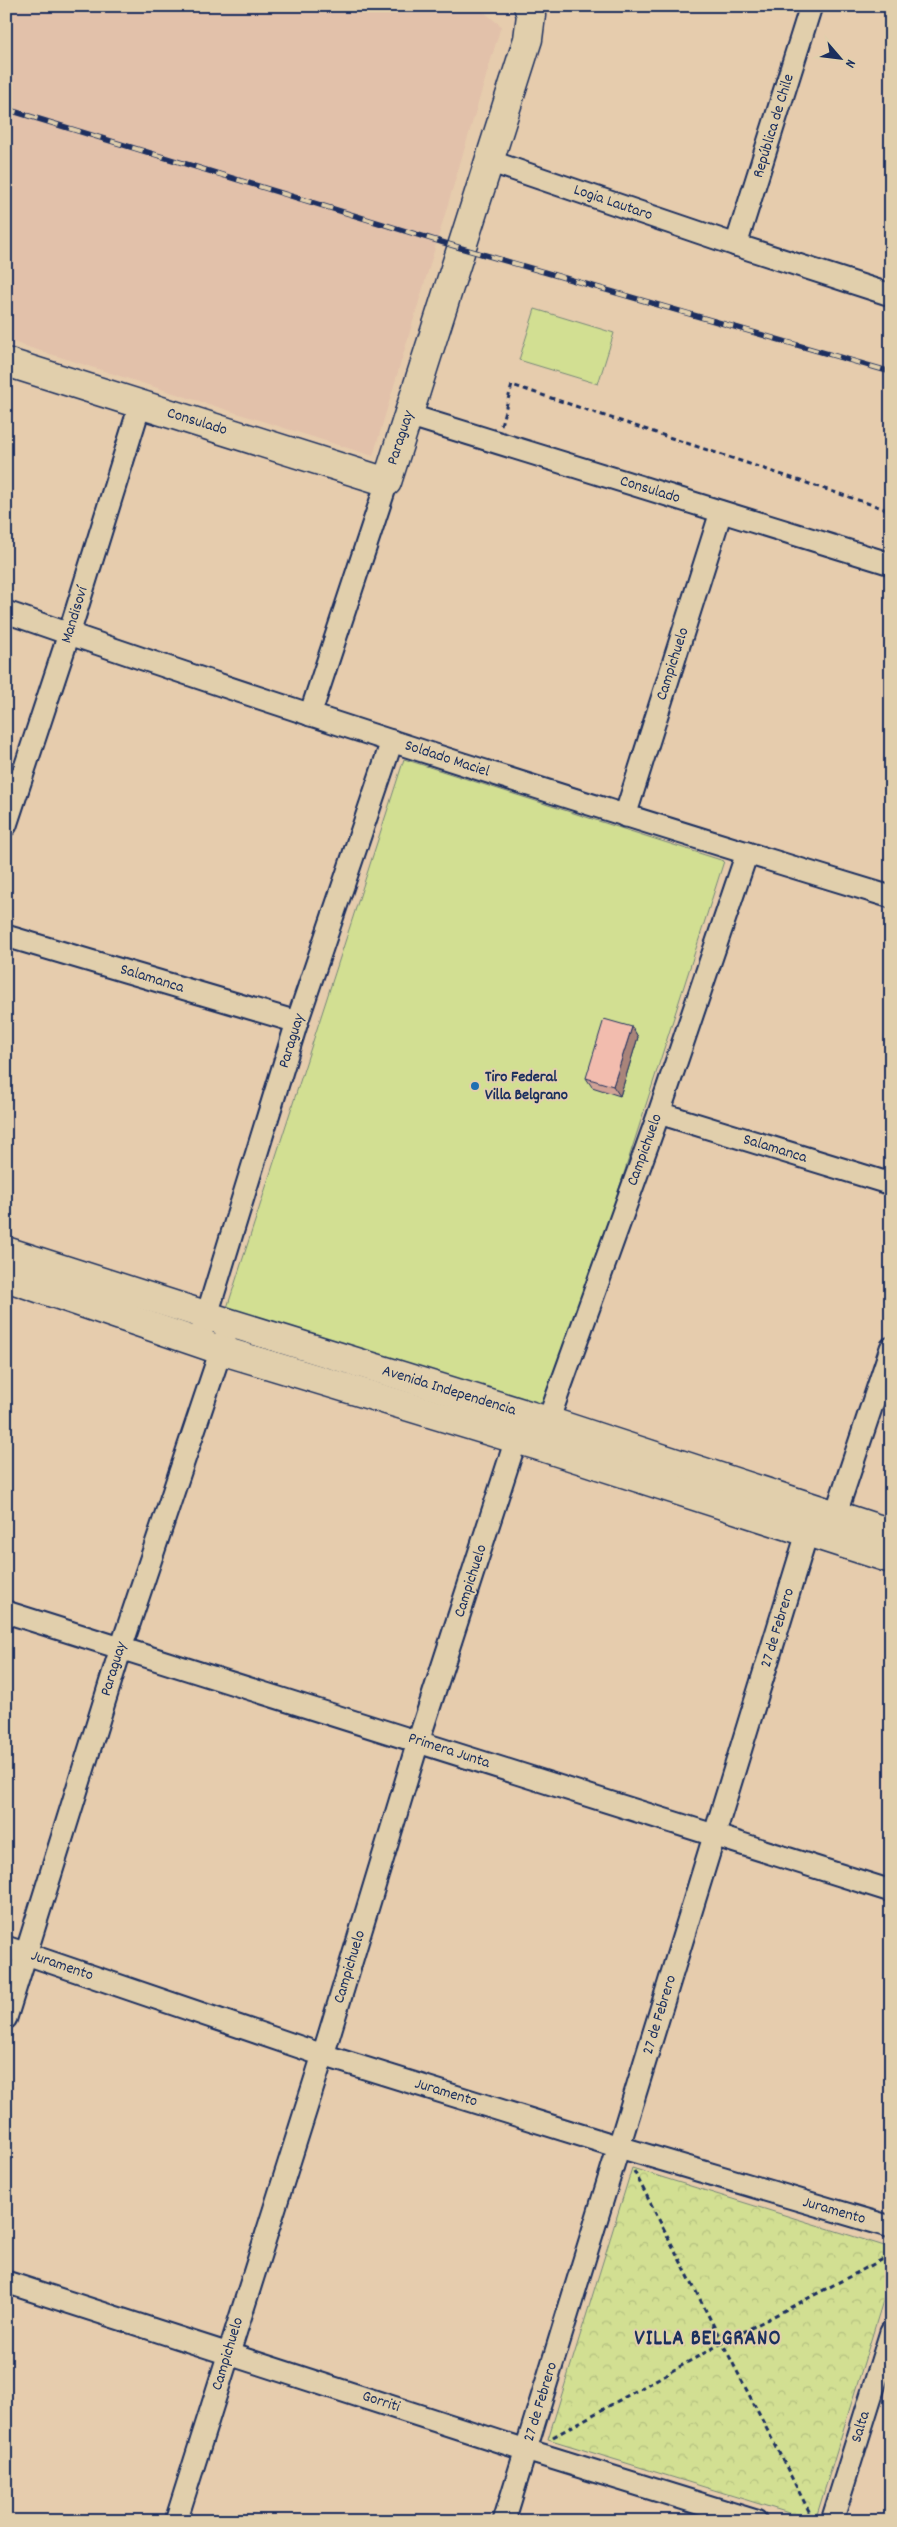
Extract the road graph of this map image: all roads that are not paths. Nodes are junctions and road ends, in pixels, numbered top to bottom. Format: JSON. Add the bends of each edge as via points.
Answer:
{"nodes":[{"id":1,"x":528,"y":6,"type":"edge"},
{"id":2,"x":811,"y":6,"type":"edge"},
{"id":3,"x":489,"y":161,"type":"junction"},
{"id":4,"x":736,"y":245,"type":"junction"},
{"id":5,"x":891,"y":295,"type":"edge"},
{"id":6,"x":6,"y":362,"type":"edge"},
{"id":7,"x":140,"y":404,"type":"junction"},
{"id":8,"x":408,"y":415,"type":"junction"},
{"id":9,"x":387,"y":482,"type":"junction"},
{"id":10,"x":721,"y":512,"type":"junction"},
{"id":11,"x":891,"y":564,"type":"edge"},
{"id":12,"x":6,"y":612,"type":"edge"},
{"id":13,"x":69,"y":634,"type":"junction"},
{"id":14,"x":310,"y":715,"type":"junction"},
{"id":15,"x":392,"y":742,"type":"junction"},
{"id":16,"x":624,"y":816,"type":"junction"},
{"id":17,"x":6,"y":825,"type":"edge"},
{"id":18,"x":747,"y":853,"type":"junction"},
{"id":19,"x":891,"y":897,"type":"edge"},
{"id":20,"x":6,"y":936,"type":"edge"},
{"id":21,"x":297,"y":1022,"type":"junction"},
{"id":22,"x":659,"y":1113,"type":"junction"},
{"id":23,"x":891,"y":1184,"type":"edge"},
{"id":24,"x":6,"y":1251,"type":"edge"},
{"id":25,"x":6,"y":1277,"type":"edge"},
{"id":26,"x":219,"y":1320,"type":"junction"},
{"id":27,"x":209,"y":1346,"type":"junction"},
{"id":28,"x":891,"y":1348,"type":"edge"},
{"id":29,"x":532,"y":1430,"type":"junction"},
{"id":30,"x":821,"y":1524,"type":"junction"},
{"id":31,"x":891,"y":1533,"type":"edge"},
{"id":32,"x":891,"y":1559,"type":"edge"},
{"id":33,"x":6,"y":1612,"type":"edge"},
{"id":34,"x":121,"y":1648,"type":"junction"},
{"id":35,"x":418,"y":1742,"type":"junction"},
{"id":36,"x":715,"y":1836,"type":"junction"},
{"id":37,"x":891,"y":1891,"type":"edge"},
{"id":38,"x":16,"y":1950,"type":"edge"},
{"id":39,"x":6,"y":2018,"type":"edge"},
{"id":40,"x":323,"y":2055,"type":"junction"},
{"id":41,"x":619,"y":2147,"type":"junction"},
{"id":42,"x":891,"y":2227,"type":"edge"},
{"id":43,"x":6,"y":2282,"type":"edge"},
{"id":44,"x":891,"y":2332,"type":"edge"},
{"id":45,"x":228,"y":2352,"type":"junction"},
{"id":46,"x":526,"y":2450,"type":"junction"},
{"id":47,"x":176,"y":2521,"type":"edge"},
{"id":48,"x":504,"y":2521,"type":"edge"},
{"id":49,"x":756,"y":2521,"type":"edge"},
{"id":50,"x":832,"y":2521,"type":"edge"}],
"edges":[{"from":1,"to":3,"type":"street","via":[[531,15],[528,39]]},
{"from":2,"to":4,"type":"street","name":"República de Chile"},
{"from":3,"to":4,"type":"street","name":"Logia Lautaro"},
{"from":3,"to":8,"type":"street","name":"Paraguay"},
{"from":4,"to":5,"type":"street","name":"Logia Lautaro"},
{"from":6,"to":7,"type":"street","name":"Consulado"},
{"from":7,"to":9,"type":"street","name":"Consulado"},
{"from":7,"to":13,"type":"street","name":"Mandisoví"},
{"from":8,"to":9,"type":"street","name":"Paraguay"},
{"from":8,"to":10,"type":"street","name":"Consulado"},
{"from":9,"to":14,"type":"street","name":"Paraguay"},
{"from":10,"to":11,"type":"street","name":"Consulado"},
{"from":10,"to":16,"type":"street","name":"Campichuelo"},
{"from":12,"to":13,"type":"street","name":"Soldado Maciel"},
{"from":13,"to":14,"type":"street","name":"Soldado Maciel"},
{"from":13,"to":17,"type":"street","name":"Mandisoví"},
{"from":14,"to":15,"type":"street","name":"Soldado Maciel"},
{"from":15,"to":16,"type":"street","name":"Soldado Maciel"},
{"from":15,"to":21,"type":"street","name":"Paraguay"},
{"from":16,"to":18,"type":"street","name":"Soldado Maciel"},
{"from":18,"to":19,"type":"street","name":"Soldado Maciel"},
{"from":18,"to":22,"type":"street","name":"Campichuelo"},
{"from":20,"to":21,"type":"street","name":"Salamanca"},
{"from":21,"to":26,"type":"street","name":"Paraguay"},
{"from":22,"to":23,"type":"street","name":"Salamanca"},
{"from":22,"to":29,"type":"street","name":"Campichuelo"},
{"from":24,"to":26,"type":"street","name":"Avenida Independencia"},
{"from":25,"to":27,"type":"street","name":"Avenida Independencia"},
{"from":26,"to":27,"type":"street","name":"Paraguay"},
{"from":26,"to":29,"type":"street","name":"Avenida Independencia"},
{"from":27,"to":29,"type":"street","name":"Avenida Independencia"},
{"from":27,"to":34,"type":"street","name":"Paraguay"},
{"from":28,"to":30,"type":"street","name":"27 de Febrero"},
{"from":29,"to":30,"type":"street","name":"Avenida Independencia"},
{"from":29,"to":35,"type":"street","name":"Campichuelo"},
{"from":30,"to":31,"type":"street","name":"Avenida Independencia"},
{"from":30,"to":32,"type":"street","name":"Avenida Independencia"},
{"from":30,"to":36,"type":"street","name":"27 de Febrero"},
{"from":33,"to":34,"type":"street","name":"Primera Junta"},
{"from":34,"to":35,"type":"street","name":"Primera Junta"},
{"from":34,"to":38,"type":"street","name":"Paraguay"},
{"from":35,"to":36,"type":"street","name":"Primera Junta"},
{"from":35,"to":40,"type":"street","name":"Campichuelo"},
{"from":36,"to":37,"type":"street","name":"Primera Junta"},
{"from":36,"to":41,"type":"street","name":"27 de Febrero"},
{"from":38,"to":39,"type":"street","name":"Paraguay"},
{"from":38,"to":40,"type":"street","name":"Juramento"},
{"from":40,"to":41,"type":"street","name":"Juramento"},
{"from":40,"to":45,"type":"street","name":"Campichuelo"},
{"from":41,"to":42,"type":"street","name":"Juramento"},
{"from":41,"to":46,"type":"street","name":"27 de Febrero"},
{"from":43,"to":45,"type":"street","name":"Gorriti"},
{"from":44,"to":50,"type":"street","name":"Salta"},
{"from":45,"to":46,"type":"street","name":"Gorriti"},
{"from":45,"to":47,"type":"street","name":"Campichuelo"},
{"from":46,"to":48,"type":"street","name":"27 de Febrero"},
{"from":46,"to":49,"type":"street","name":"Gorriti"}]}
